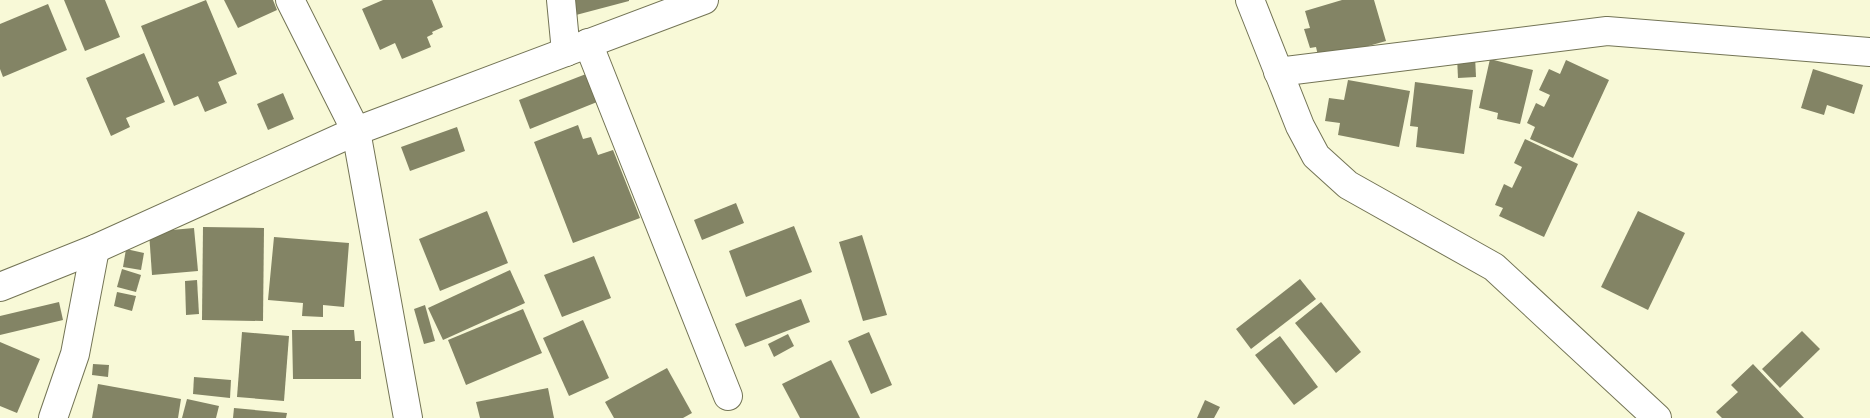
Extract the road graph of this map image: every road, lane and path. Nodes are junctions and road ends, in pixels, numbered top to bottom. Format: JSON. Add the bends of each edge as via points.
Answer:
{"nodes":[{"id":1,"x":290,"y":0,"type":"edge"},
{"id":2,"x":561,"y":0,"type":"edge"},
{"id":3,"x":704,"y":0,"type":"edge"},
{"id":4,"x":1250,"y":0,"type":"edge"},
{"id":5,"x":577,"y":48,"type":"junction"},
{"id":6,"x":1870,"y":52,"type":"edge"},
{"id":7,"x":1278,"y":72,"type":"junction"},
{"id":8,"x":356,"y":131,"type":"junction"},
{"id":9,"x":95,"y":249,"type":"junction"},
{"id":10,"x":0,"y":287,"type":"edge"},
{"id":11,"x":728,"y":396,"type":"dead end"},
{"id":12,"x":404,"y":412,"type":"edge"},
{"id":13,"x":53,"y":418,"type":"edge"},
{"id":14,"x":1657,"y":418,"type":"edge"}],
"edges":[{"from":1,"to":8,"type":"street"},
{"from":2,"to":5,"type":"street"},
{"from":3,"to":5,"type":"street"},
{"from":4,"to":7,"type":"street"},
{"from":5,"to":8,"type":"street"},
{"from":5,"to":11,"type":"street"},
{"from":6,"to":7,"type":"street","via":[[1607,31]]},
{"from":7,"to":14,"type":"street","via":[[1316,156],[1348,185],[1494,267]]},
{"from":8,"to":9,"type":"street"},
{"from":8,"to":12,"type":"street"},
{"from":9,"to":10,"type":"street"},
{"from":9,"to":13,"type":"street","via":[[75,354]]}]}
